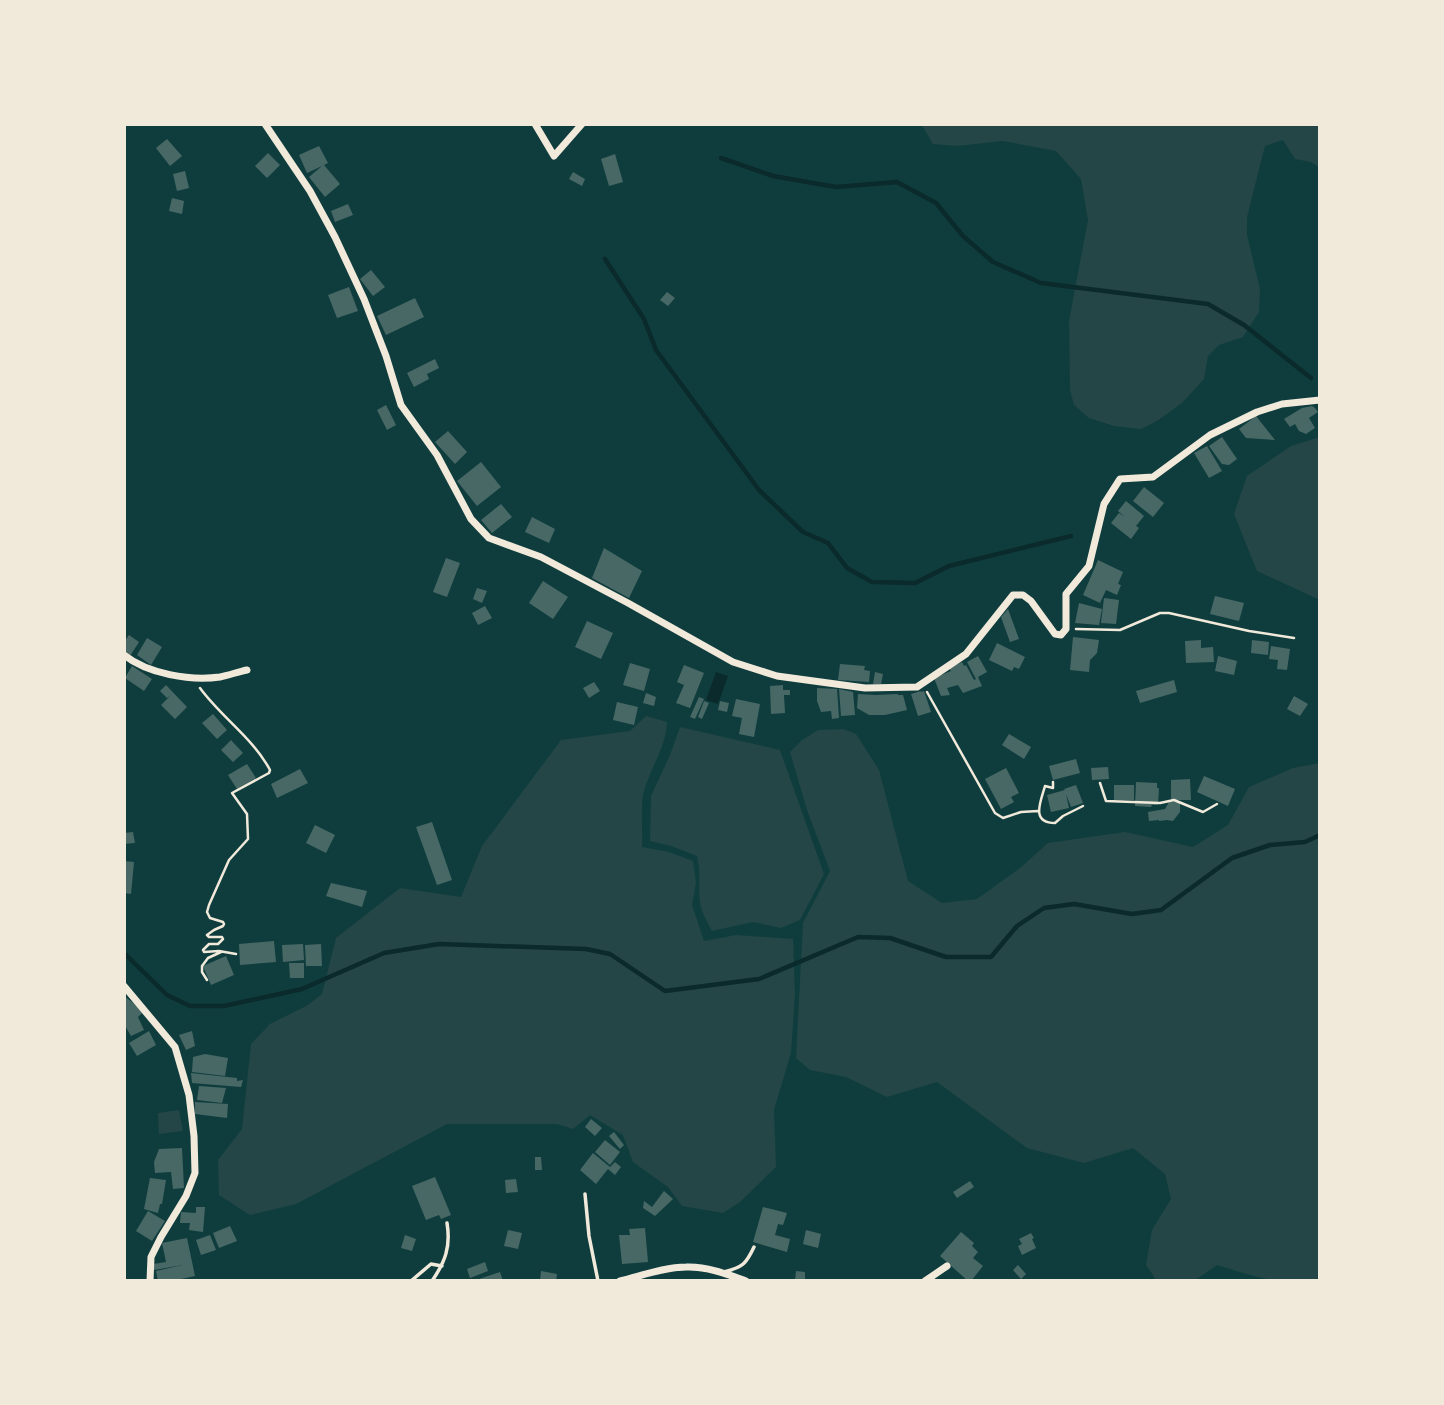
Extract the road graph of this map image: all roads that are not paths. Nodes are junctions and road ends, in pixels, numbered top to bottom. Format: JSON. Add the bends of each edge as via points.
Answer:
{"nodes":[{"id":1,"x":265,"y":124,"type":"edge"},
{"id":2,"x":535,"y":124,"type":"edge"},
{"id":3,"x":582,"y":124,"type":"edge"},
{"id":4,"x":1320,"y":400,"type":"edge"},
{"id":5,"x":124,"y":655,"type":"edge"},
{"id":6,"x":247,"y":670,"type":"dead end"},
{"id":7,"x":124,"y":986,"type":"edge"},
{"id":8,"x":585,"y":1195,"type":"dead end"},
{"id":9,"x":447,"y":1223,"type":"dead end"},
{"id":10,"x":754,"y":1247,"type":"dead end"},
{"id":11,"x":442,"y":1266,"type":"junction"},
{"id":12,"x":947,"y":1266,"type":"dead end"},
{"id":13,"x":722,"y":1272,"type":"junction"},
{"id":14,"x":150,"y":1281,"type":"edge"},
{"id":15,"x":411,"y":1281,"type":"edge"},
{"id":16,"x":432,"y":1281,"type":"edge"},
{"id":17,"x":598,"y":1281,"type":"edge"},
{"id":18,"x":620,"y":1281,"type":"edge"},
{"id":19,"x":746,"y":1281,"type":"edge"},
{"id":20,"x":925,"y":1281,"type":"edge"}],
"edges":[{"from":1,"to":4,"type":"street","via":[[335,237],[364,299],[401,405],[437,455],[471,519],[489,538],[541,557],[733,662],[778,676],[865,688],[917,687],[967,654],[1013,596],[1023,595],[1031,601],[1055,634],[1061,635],[1066,629],[1066,594],[1089,566],[1104,504],[1119,479],[1153,477],[1210,435],[1257,412]]},
{"from":2,"to":3,"type":"street","via":[[554,156]]},
{"from":5,"to":6,"type":"street","via":[[147,669],[193,677],[221,677]]},
{"from":7,"to":14,"type":"street","via":[[175,1047],[189,1095],[194,1136],[195,1173],[151,1257]]},
{"from":8,"to":17,"type":"lane"},
{"from":9,"to":11,"type":"lane","via":[[447,1255]]},
{"from":10,"to":13,"type":"lane","via":[[740,1268]]},
{"from":11,"to":15,"type":"lane","via":[[431,1264]]},
{"from":11,"to":16,"type":"lane"},
{"from":12,"to":20,"type":"street"},
{"from":13,"to":18,"type":"street","via":[[686,1267]]},
{"from":13,"to":19,"type":"street"}]}
